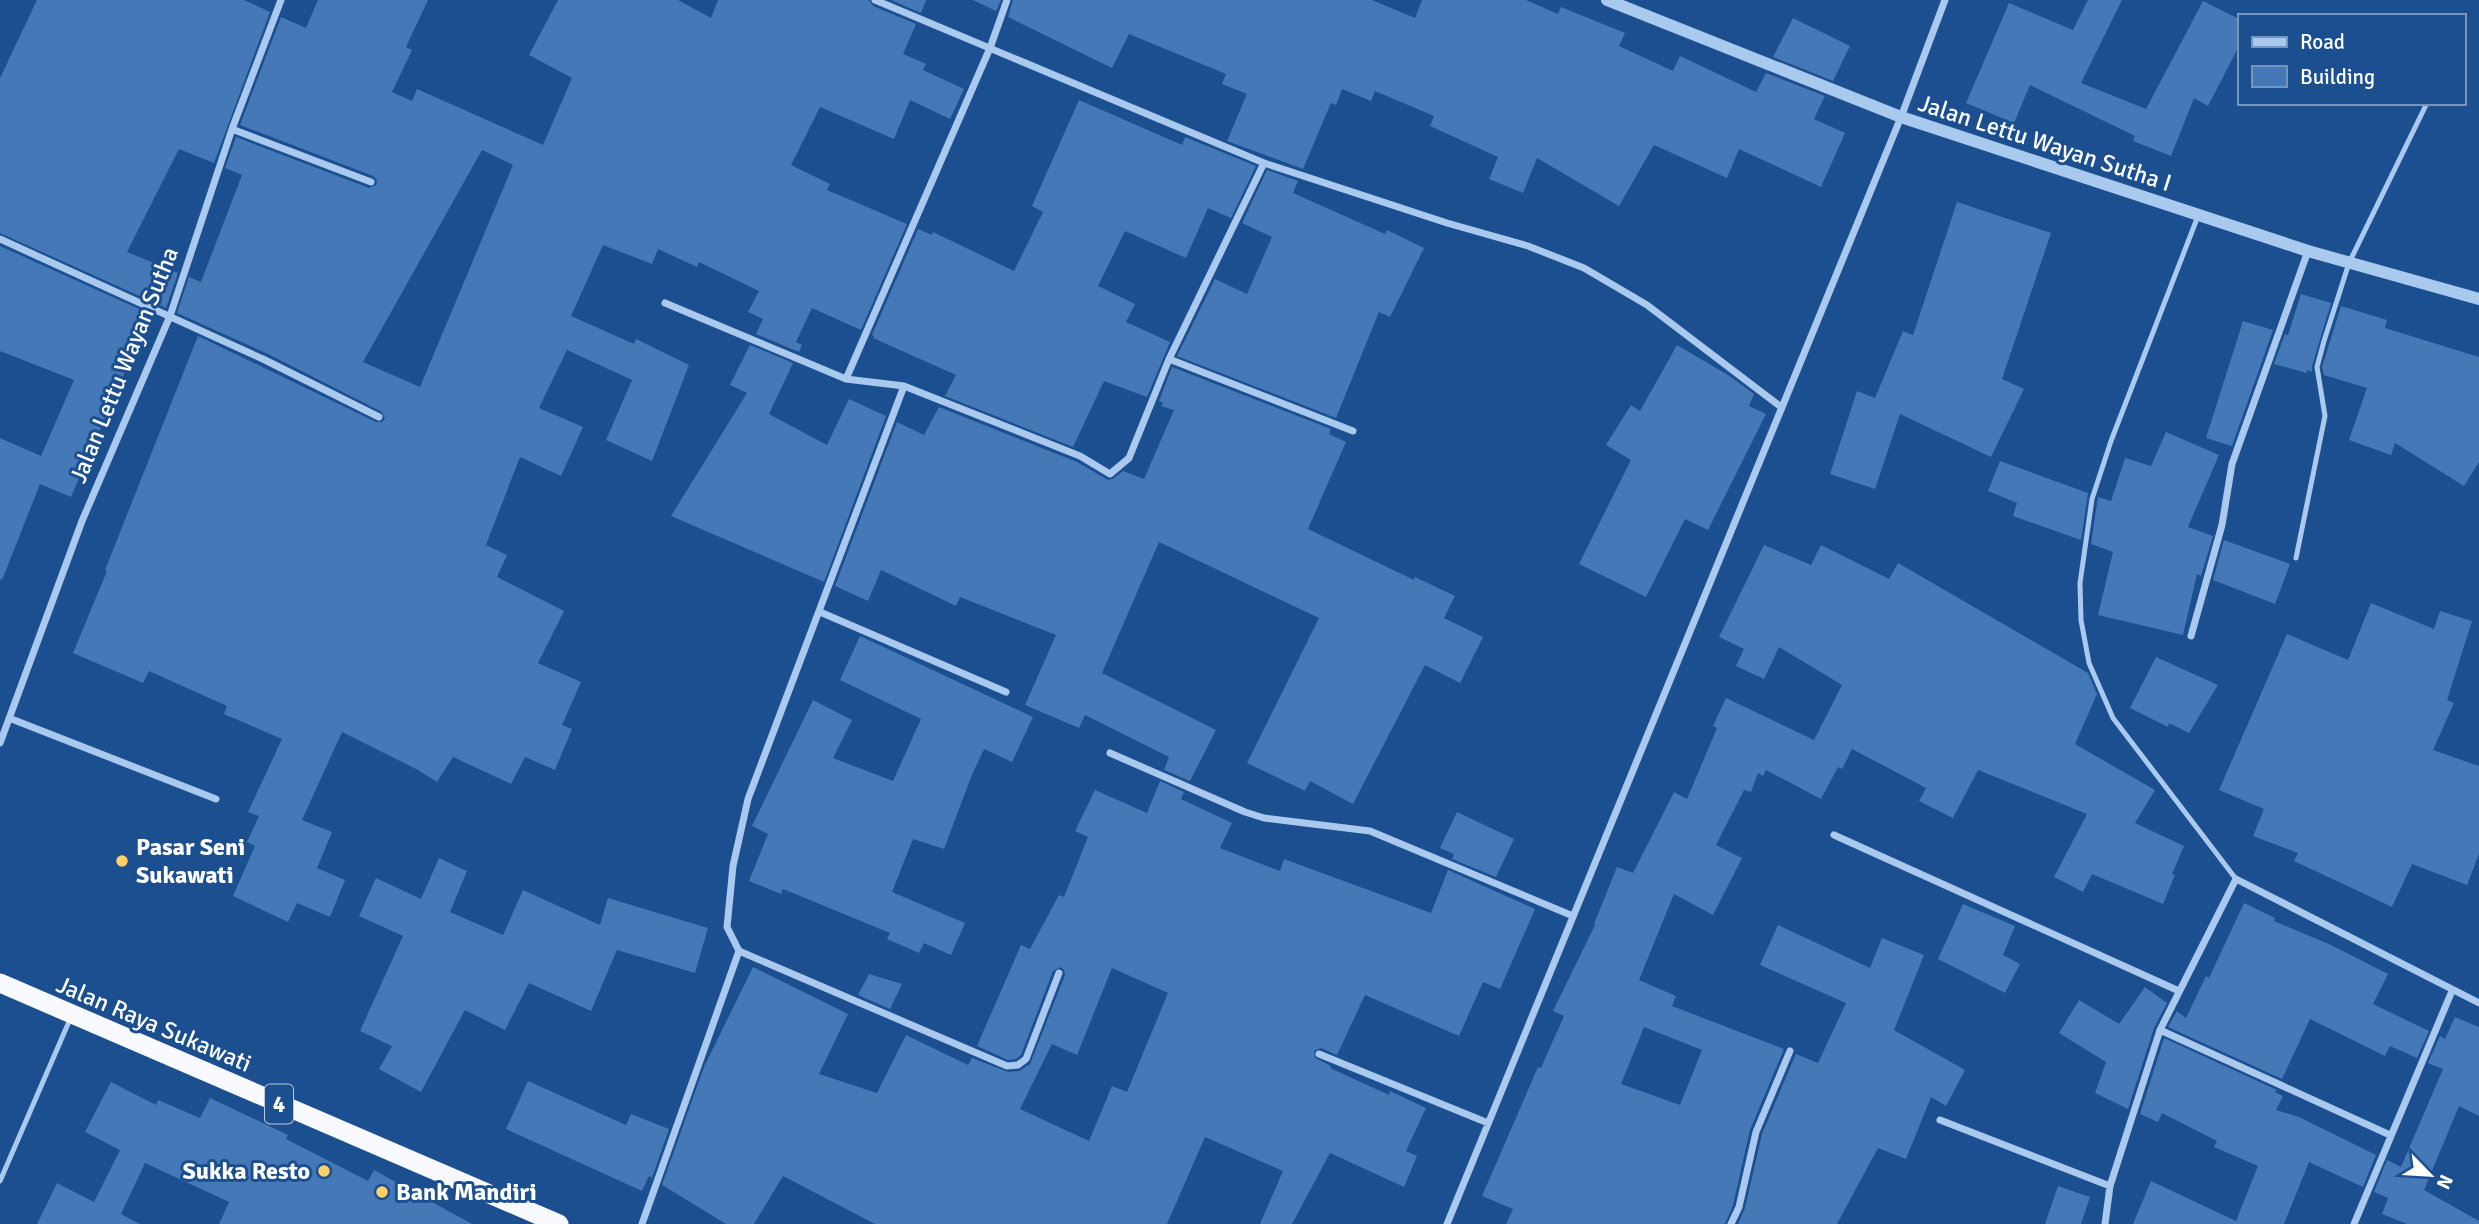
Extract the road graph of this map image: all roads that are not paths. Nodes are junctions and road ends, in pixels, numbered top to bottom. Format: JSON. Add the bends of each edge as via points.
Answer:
{"nodes":[{"id":1,"x":281,"y":0,"type":"edge"},
{"id":2,"x":875,"y":0,"type":"edge"},
{"id":3,"x":1007,"y":0,"type":"edge"},
{"id":4,"x":1607,"y":0,"type":"edge"},
{"id":5,"x":1945,"y":0,"type":"edge"},
{"id":6,"x":990,"y":48,"type":"junction"},
{"id":7,"x":2426,"y":105,"type":"edge"},
{"id":8,"x":1901,"y":117,"type":"junction"},
{"id":9,"x":232,"y":129,"type":"junction"},
{"id":10,"x":1264,"y":163,"type":"junction"},
{"id":11,"x":371,"y":182,"type":"dead end"},
{"id":12,"x":2198,"y":215,"type":"junction"},
{"id":13,"x":0,"y":239,"type":"edge"},
{"id":14,"x":2308,"y":251,"type":"junction"},
{"id":15,"x":2349,"y":263,"type":"junction"},
{"id":16,"x":2479,"y":299,"type":"edge"},
{"id":17,"x":665,"y":303,"type":"dead end"},
{"id":18,"x":170,"y":316,"type":"junction"},
{"id":19,"x":1169,"y":359,"type":"junction"},
{"id":20,"x":846,"y":379,"type":"junction"},
{"id":21,"x":904,"y":386,"type":"junction"},
{"id":22,"x":1781,"y":407,"type":"junction"},
{"id":23,"x":379,"y":417,"type":"dead end"},
{"id":24,"x":1353,"y":430,"type":"dead end"},
{"id":25,"x":2296,"y":558,"type":"dead end"},
{"id":26,"x":820,"y":612,"type":"junction"},
{"id":27,"x":2190,"y":636,"type":"dead end"},
{"id":28,"x":1006,"y":692,"type":"dead end"},
{"id":29,"x":9,"y":718,"type":"junction"},
{"id":30,"x":0,"y":743,"type":"edge"},
{"id":31,"x":1110,"y":753,"type":"dead end"},
{"id":32,"x":216,"y":799,"type":"dead end"},
{"id":33,"x":1834,"y":835,"type":"dead end"},
{"id":34,"x":2236,"y":879,"type":"junction"},
{"id":35,"x":1573,"y":916,"type":"junction"},
{"id":36,"x":739,"y":951,"type":"junction"},
{"id":37,"x":1059,"y":973,"type":"dead end"},
{"id":38,"x":0,"y":984,"type":"edge"},
{"id":39,"x":2179,"y":991,"type":"junction"},
{"id":40,"x":2452,"y":991,"type":"junction"},
{"id":41,"x":2479,"y":1003,"type":"edge"},
{"id":42,"x":72,"y":1016,"type":"junction"},
{"id":43,"x":2160,"y":1030,"type":"junction"},
{"id":44,"x":1790,"y":1051,"type":"dead end"},
{"id":45,"x":1319,"y":1054,"type":"dead end"},
{"id":46,"x":1940,"y":1120,"type":"dead end"},
{"id":47,"x":1488,"y":1123,"type":"junction"},
{"id":48,"x":2390,"y":1135,"type":"junction"},
{"id":49,"x":0,"y":1181,"type":"edge"},
{"id":50,"x":2110,"y":1186,"type":"junction"},
{"id":51,"x":559,"y":1224,"type":"edge"},
{"id":52,"x":642,"y":1224,"type":"edge"},
{"id":53,"x":1447,"y":1224,"type":"edge"},
{"id":54,"x":1731,"y":1224,"type":"edge"},
{"id":55,"x":2105,"y":1224,"type":"edge"},
{"id":56,"x":2354,"y":1224,"type":"edge"}],
"edges":[{"from":1,"to":9,"type":"street","name":"Jalan Lettu Wayan Sutha"},
{"from":2,"to":6,"type":"street"},
{"from":3,"to":6,"type":"street"},
{"from":4,"to":8,"type":"street","name":"Jalan Lettu Wayan Sutha I"},
{"from":5,"to":8,"type":"street"},
{"from":6,"to":10,"type":"street"},
{"from":6,"to":20,"type":"street"},
{"from":7,"to":15,"type":"lane"},
{"from":8,"to":12,"type":"street","name":"Jalan Lettu Wayan Sutha I"},
{"from":8,"to":22,"type":"street"},
{"from":9,"to":11,"type":"street"},
{"from":9,"to":18,"type":"street","name":"Jalan Lettu Wayan Sutha"},
{"from":10,"to":19,"type":"street"},
{"from":10,"to":22,"type":"street","via":[[1584,268],[1647,305]]},
{"from":12,"to":14,"type":"street","name":"Jalan Lettu Wayan Sutha I"},
{"from":12,"to":34,"type":"lane","via":[[2092,499],[2080,583],[2081,620],[2089,663],[2113,718]]},
{"from":13,"to":18,"type":"street"},
{"from":14,"to":15,"type":"street","name":"Jalan Lettu Wayan Sutha I"},
{"from":14,"to":27,"type":"street","via":[[2232,464],[2222,525]]},
{"from":15,"to":16,"type":"street","name":"Jalan Lettu Wayan Sutha I"},
{"from":15,"to":25,"type":"lane","via":[[2316,367],[2325,416]]},
{"from":17,"to":20,"type":"street"},
{"from":18,"to":23,"type":"street"},
{"from":18,"to":29,"type":"street","name":"Jalan Lettu Wayan Sutha","via":[[82,521]]},
{"from":19,"to":21,"type":"street","via":[[1129,458],[1110,474],[1080,456]]},
{"from":19,"to":24,"type":"street"},
{"from":20,"to":21,"type":"street"},
{"from":21,"to":26,"type":"street"},
{"from":22,"to":35,"type":"street"},
{"from":26,"to":28,"type":"street"},
{"from":26,"to":36,"type":"street","via":[[748,799],[733,866],[727,927]]},
{"from":29,"to":30,"type":"street","name":"Jalan Lettu Wayan Sutha"},
{"from":29,"to":32,"type":"street"},
{"from":31,"to":35,"type":"street","via":[[1264,818],[1370,831]]},
{"from":33,"to":39,"type":"street"},
{"from":34,"to":39,"type":"street"},
{"from":34,"to":40,"type":"street"},
{"from":35,"to":47,"type":"street"},
{"from":36,"to":37,"type":"street","via":[[1007,1066],[1026,1059]]},
{"from":36,"to":52,"type":"street"},
{"from":38,"to":42,"type":"highway","name":"Jalan Raya Sukawati","number":"4"},
{"from":39,"to":43,"type":"street"},
{"from":40,"to":41,"type":"street"},
{"from":40,"to":48,"type":"street"},
{"from":42,"to":49,"type":"lane"},
{"from":42,"to":51,"type":"highway","name":"Jalan Raya Sukawati","number":"4"},
{"from":43,"to":48,"type":"street"},
{"from":43,"to":50,"type":"street"},
{"from":44,"to":54,"type":"street","via":[[1756,1132]]},
{"from":45,"to":47,"type":"street"},
{"from":46,"to":50,"type":"street"},
{"from":47,"to":53,"type":"street"},
{"from":48,"to":56,"type":"street"},
{"from":50,"to":55,"type":"street"}]}
